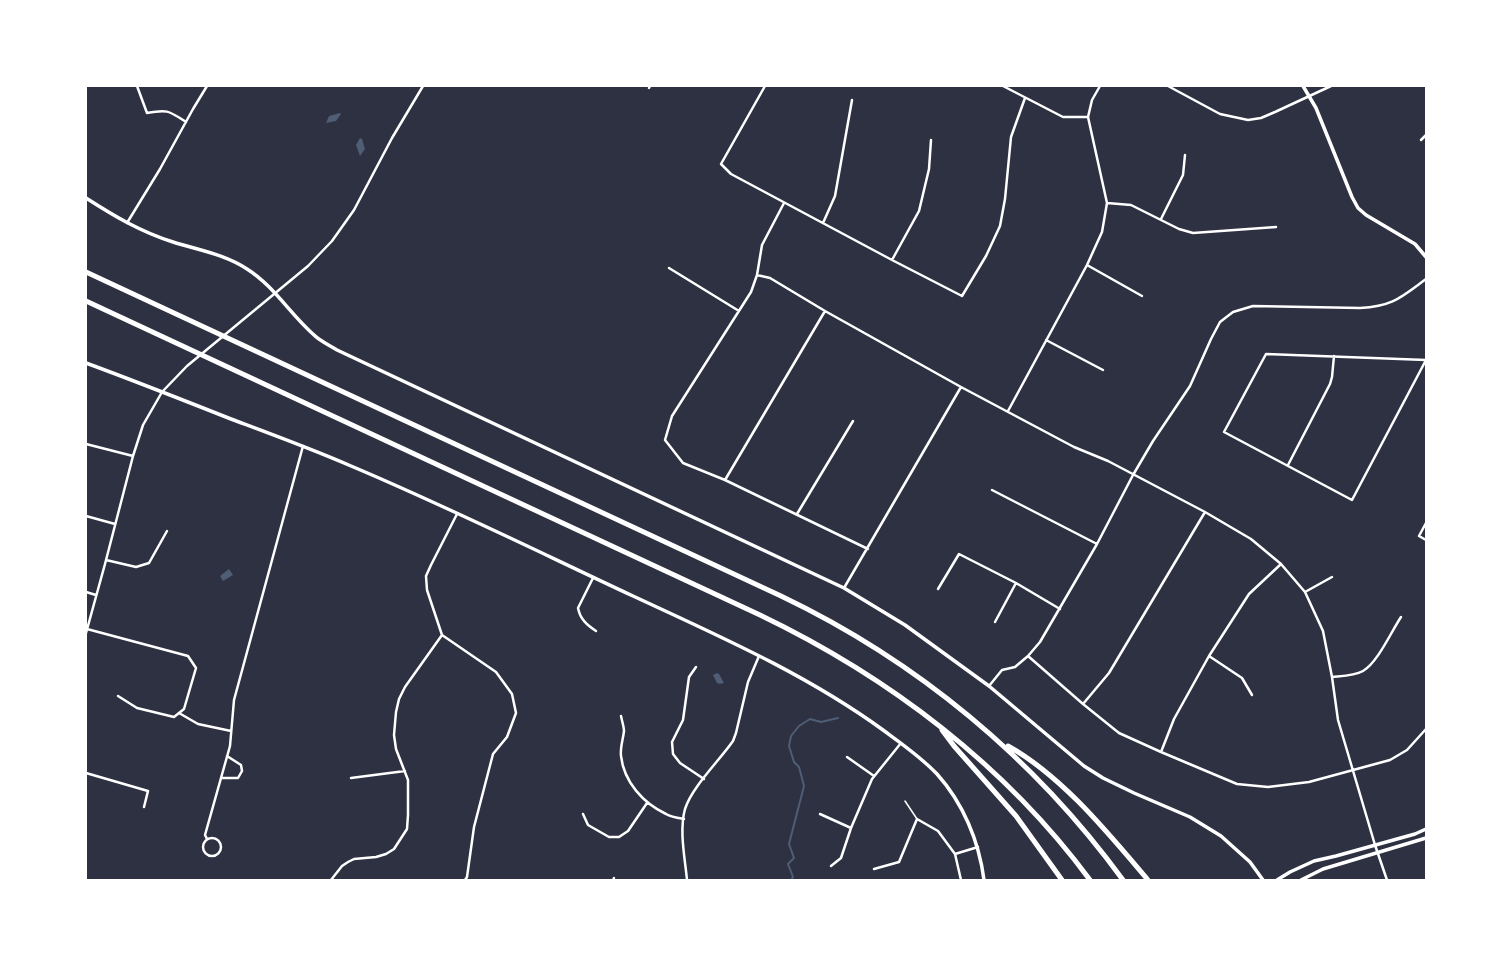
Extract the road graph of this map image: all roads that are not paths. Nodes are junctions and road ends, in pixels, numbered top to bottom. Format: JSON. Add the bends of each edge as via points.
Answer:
{"nodes":[{"id":1,"x":137,"y":86,"type":"edge"},
{"id":2,"x":207,"y":86,"type":"edge"},
{"id":3,"x":423,"y":86,"type":"edge"},
{"id":4,"x":765,"y":86,"type":"edge"},
{"id":5,"x":1003,"y":86,"type":"edge"},
{"id":6,"x":1100,"y":86,"type":"edge"},
{"id":7,"x":1168,"y":86,"type":"edge"},
{"id":8,"x":1303,"y":86,"type":"edge"},
{"id":9,"x":1331,"y":86,"type":"edge"},
{"id":10,"x":1309,"y":96,"type":"junction"},
{"id":11,"x":1025,"y":98,"type":"junction"},
{"id":12,"x":852,"y":100,"type":"dead end"},
{"id":13,"x":1088,"y":117,"type":"junction"},
{"id":14,"x":186,"y":122,"type":"junction"},
{"id":15,"x":1426,"y":135,"type":"edge"},
{"id":16,"x":931,"y":140,"type":"dead end"},
{"id":17,"x":1421,"y":140,"type":"dead end"},
{"id":18,"x":1185,"y":155,"type":"dead end"},
{"id":19,"x":86,"y":198,"type":"edge"},
{"id":20,"x":784,"y":203,"type":"junction"},
{"id":21,"x":1107,"y":203,"type":"junction"},
{"id":22,"x":1161,"y":219,"type":"junction"},
{"id":23,"x":127,"y":223,"type":"junction"},
{"id":24,"x":823,"y":223,"type":"junction"},
{"id":25,"x":1276,"y":227,"type":"dead end"},
{"id":26,"x":1426,"y":257,"type":"edge"},
{"id":27,"x":892,"y":260,"type":"junction"},
{"id":28,"x":1087,"y":265,"type":"junction"},
{"id":29,"x":669,"y":268,"type":"dead end"},
{"id":30,"x":86,"y":272,"type":"edge"},
{"id":31,"x":757,"y":275,"type":"junction"},
{"id":32,"x":1426,"y":279,"type":"edge"},
{"id":33,"x":275,"y":293,"type":"junction"},
{"id":34,"x":1142,"y":296,"type":"dead end"},
{"id":35,"x":86,"y":301,"type":"edge"},
{"id":36,"x":739,"y":311,"type":"junction"},
{"id":37,"x":825,"y":311,"type":"junction"},
{"id":38,"x":1046,"y":340,"type":"junction"},
{"id":39,"x":1334,"y":356,"type":"junction"},
{"id":40,"x":86,"y":364,"type":"edge"},
{"id":41,"x":1103,"y":370,"type":"dead end"},
{"id":42,"x":961,"y":387,"type":"junction"},
{"id":43,"x":162,"y":392,"type":"junction"},
{"id":44,"x":1008,"y":411,"type":"junction"},
{"id":45,"x":853,"y":421,"type":"dead end"},
{"id":46,"x":86,"y":444,"type":"edge"},
{"id":47,"x":303,"y":446,"type":"junction"},
{"id":48,"x":132,"y":456,"type":"junction"},
{"id":49,"x":1288,"y":466,"type":"junction"},
{"id":50,"x":1133,"y":475,"type":"junction"},
{"id":51,"x":725,"y":480,"type":"junction"},
{"id":52,"x":992,"y":490,"type":"dead end"},
{"id":53,"x":1205,"y":512,"type":"junction"},
{"id":54,"x":457,"y":514,"type":"junction"},
{"id":55,"x":797,"y":514,"type":"junction"},
{"id":56,"x":86,"y":516,"type":"edge"},
{"id":57,"x":1426,"y":522,"type":"edge"},
{"id":58,"x":115,"y":524,"type":"junction"},
{"id":59,"x":167,"y":531,"type":"dead end"},
{"id":60,"x":1426,"y":540,"type":"edge"},
{"id":61,"x":1096,"y":544,"type":"junction"},
{"id":62,"x":868,"y":549,"type":"junction"},
{"id":63,"x":106,"y":560,"type":"junction"},
{"id":64,"x":1281,"y":564,"type":"junction"},
{"id":65,"x":593,"y":578,"type":"junction"},
{"id":66,"x":1332,"y":578,"type":"dead end"},
{"id":67,"x":1016,"y":584,"type":"junction"},
{"id":68,"x":844,"y":588,"type":"junction"},
{"id":69,"x":938,"y":589,"type":"dead end"},
{"id":70,"x":86,"y":592,"type":"edge"},
{"id":71,"x":1305,"y":592,"type":"junction"},
{"id":72,"x":96,"y":595,"type":"junction"},
{"id":73,"x":1060,"y":609,"type":"junction"},
{"id":74,"x":1401,"y":617,"type":"dead end"},
{"id":75,"x":995,"y":622,"type":"dead end"},
{"id":76,"x":87,"y":629,"type":"junction"},
{"id":77,"x":596,"y":631,"type":"dead end"},
{"id":78,"x":86,"y":633,"type":"edge"},
{"id":79,"x":442,"y":634,"type":"junction"},
{"id":80,"x":759,"y":655,"type":"junction"},
{"id":81,"x":1028,"y":656,"type":"junction"},
{"id":82,"x":1209,"y":656,"type":"junction"},
{"id":83,"x":696,"y":667,"type":"dead end"},
{"id":84,"x":1332,"y":677,"type":"junction"},
{"id":85,"x":990,"y":686,"type":"junction"},
{"id":86,"x":1252,"y":695,"type":"dead end"},
{"id":87,"x":118,"y":696,"type":"dead end"},
{"id":88,"x":1083,"y":704,"type":"junction"},
{"id":89,"x":179,"y":713,"type":"junction"},
{"id":90,"x":621,"y":716,"type":"dead end"},
{"id":91,"x":938,"y":723,"type":"junction"},
{"id":92,"x":1426,"y":729,"type":"edge"},
{"id":93,"x":231,"y":731,"type":"junction"},
{"id":94,"x":1000,"y":742,"type":"junction"},
{"id":95,"x":901,"y":743,"type":"junction"},
{"id":96,"x":1161,"y":752,"type":"junction"},
{"id":97,"x":227,"y":756,"type":"junction"},
{"id":98,"x":847,"y":757,"type":"dead end"},
{"id":99,"x":1353,"y":769,"type":"junction"},
{"id":100,"x":405,"y":771,"type":"junction"},
{"id":101,"x":86,"y":773,"type":"edge"},
{"id":102,"x":874,"y":776,"type":"junction"},
{"id":103,"x":221,"y":778,"type":"junction"},
{"id":104,"x":351,"y":778,"type":"dead end"},
{"id":105,"x":704,"y":779,"type":"junction"},
{"id":106,"x":905,"y":801,"type":"dead end"},
{"id":107,"x":647,"y":803,"type":"junction"},
{"id":108,"x":144,"y":807,"type":"dead end"},
{"id":109,"x":583,"y":814,"type":"dead end"},
{"id":110,"x":820,"y":814,"type":"dead end"},
{"id":111,"x":684,"y":819,"type":"junction"},
{"id":112,"x":917,"y":819,"type":"junction"},
{"id":113,"x":851,"y":828,"type":"junction"},
{"id":114,"x":1426,"y":829,"type":"edge"},
{"id":115,"x":1426,"y":838,"type":"edge"},
{"id":116,"x":207,"y":839,"type":"junction"},
{"id":117,"x":1375,"y":845,"type":"junction"},
{"id":118,"x":978,"y":847,"type":"junction"},
{"id":119,"x":1378,"y":853,"type":"junction"},
{"id":120,"x":956,"y":854,"type":"junction"},
{"id":121,"x":831,"y":866,"type":"dead end"},
{"id":122,"x":874,"y":869,"type":"dead end"},
{"id":123,"x":331,"y":880,"type":"edge"},
{"id":124,"x":465,"y":880,"type":"edge"},
{"id":125,"x":687,"y":880,"type":"edge"},
{"id":126,"x":961,"y":880,"type":"edge"},
{"id":127,"x":984,"y":880,"type":"edge"},
{"id":128,"x":1062,"y":880,"type":"edge"},
{"id":129,"x":1090,"y":880,"type":"edge"},
{"id":130,"x":1123,"y":880,"type":"edge"},
{"id":131,"x":1148,"y":880,"type":"edge"},
{"id":132,"x":1263,"y":880,"type":"edge"},
{"id":133,"x":1277,"y":880,"type":"edge"},
{"id":134,"x":1301,"y":880,"type":"edge"},
{"id":135,"x":1387,"y":880,"type":"edge"}],
"edges":[{"from":1,"to":14,"type":"street","via":[[147,113],[162,110]]},
{"from":2,"to":14,"type":"street"},
{"from":3,"to":33,"type":"street","via":[[343,227],[322,253]]},
{"from":4,"to":20,"type":"street","via":[[721,164],[731,174]]},
{"from":5,"to":11,"type":"street"},
{"from":6,"to":13,"type":"street","via":[[1092,100]]},
{"from":7,"to":10,"type":"street","via":[[1220,114],[1248,120],[1261,118]]},
{"from":8,"to":10,"type":"street"},
{"from":9,"to":10,"type":"street"},
{"from":10,"to":26,"type":"street","via":[[1358,208],[1376,222],[1415,244]]},
{"from":11,"to":13,"type":"street","via":[[1063,117]]},
{"from":11,"to":27,"type":"street","via":[[1011,137],[1000,226],[986,256],[962,296]]},
{"from":12,"to":24,"type":"street","via":[[835,196]]},
{"from":13,"to":21,"type":"street"},
{"from":14,"to":23,"type":"street"},
{"from":15,"to":17,"type":"street"},
{"from":16,"to":27,"type":"street","via":[[929,169],[919,211]]},
{"from":18,"to":22,"type":"street","via":[[1183,175]]},
{"from":19,"to":23,"type":"street"},
{"from":20,"to":24,"type":"street"},
{"from":20,"to":31,"type":"street","via":[[762,245]]},
{"from":21,"to":22,"type":"street","via":[[1131,206]]},
{"from":21,"to":28,"type":"street","via":[[1102,232]]},
{"from":22,"to":25,"type":"street","via":[[1193,233]]},
{"from":23,"to":33,"type":"street","via":[[173,242],[232,260]]},
{"from":24,"to":27,"type":"street"},
{"from":28,"to":34,"type":"street"},
{"from":28,"to":38,"type":"street"},
{"from":29,"to":36,"type":"street"},
{"from":30,"to":94,"type":"highway","via":[[808,609],[908,669]]},
{"from":31,"to":36,"type":"street","via":[[751,292]]},
{"from":31,"to":37,"type":"street","via":[[770,278]]},
{"from":32,"to":50,"type":"street","via":[[1400,298],[1377,307],[1253,306],[1233,312],[1220,322],[1190,386]]},
{"from":33,"to":43,"type":"street","via":[[177,375]]},
{"from":33,"to":68,"type":"street","via":[[314,336],[337,350]]},
{"from":35,"to":91,"type":"highway","via":[[786,628],[862,670]]},
{"from":36,"to":51,"type":"street","via":[[672,416],[665,440],[683,463]]},
{"from":37,"to":42,"type":"street"},
{"from":37,"to":51,"type":"street"},
{"from":38,"to":41,"type":"street"},
{"from":38,"to":44,"type":"street"},
{"from":39,"to":49,"type":"street","via":[[1330,384]]},
{"from":39,"to":49,"type":"street","via":[[1266,354],[1224,432]]},
{"from":39,"to":49,"type":"street","via":[[1426,360],[1352,500]]},
{"from":40,"to":43,"type":"street"},
{"from":42,"to":44,"type":"street"},
{"from":42,"to":62,"type":"street"},
{"from":43,"to":47,"type":"street"},
{"from":43,"to":48,"type":"street","via":[[143,425]]},
{"from":44,"to":50,"type":"street"},
{"from":45,"to":55,"type":"street"},
{"from":46,"to":48,"type":"street"},
{"from":47,"to":54,"type":"street"},
{"from":47,"to":93,"type":"street","via":[[234,700]]},
{"from":48,"to":58,"type":"street"},
{"from":50,"to":53,"type":"street"},
{"from":50,"to":61,"type":"street"},
{"from":51,"to":55,"type":"street"},
{"from":52,"to":61,"type":"street"},
{"from":53,"to":64,"type":"street","via":[[1251,539]]},
{"from":53,"to":88,"type":"street","via":[[1109,673]]},
{"from":54,"to":65,"type":"street"},
{"from":54,"to":79,"type":"street","via":[[426,576],[427,590]]},
{"from":55,"to":62,"type":"street"},
{"from":56,"to":58,"type":"street"},
{"from":57,"to":60,"type":"street","via":[[1419,536]]},
{"from":58,"to":63,"type":"street"},
{"from":59,"to":63,"type":"street","via":[[150,562],[136,567]]},
{"from":61,"to":73,"type":"street"},
{"from":62,"to":68,"type":"street"},
{"from":63,"to":72,"type":"street"},
{"from":64,"to":71,"type":"street"},
{"from":64,"to":82,"type":"street","via":[[1249,594]]},
{"from":65,"to":77,"type":"street","via":[[578,608],[582,619]]},
{"from":65,"to":80,"type":"street"},
{"from":66,"to":71,"type":"street"},
{"from":67,"to":69,"type":"street","via":[[959,554]]},
{"from":67,"to":73,"type":"street"},
{"from":67,"to":75,"type":"street"},
{"from":68,"to":85,"type":"street","via":[[906,624]]},
{"from":70,"to":72,"type":"street"},
{"from":71,"to":84,"type":"street","via":[[1323,631]]},
{"from":72,"to":76,"type":"street"},
{"from":73,"to":81,"type":"street","via":[[1040,642]]},
{"from":74,"to":84,"type":"street","via":[[1375,659],[1363,671]]},
{"from":76,"to":78,"type":"street"},
{"from":76,"to":89,"type":"street","via":[[188,656],[196,668],[184,710]]},
{"from":79,"to":100,"type":"street","via":[[405,687],[397,705],[394,735],[396,749]]},
{"from":79,"to":124,"type":"street","via":[[496,672],[512,694],[516,713],[507,737],[493,754],[474,827]]},
{"from":80,"to":95,"type":"street","via":[[834,696]]},
{"from":80,"to":105,"type":"street","via":[[748,682],[736,733],[727,750]]},
{"from":81,"to":85,"type":"street","via":[[1015,667],[1002,670]]},
{"from":81,"to":88,"type":"street"},
{"from":82,"to":86,"type":"street","via":[[1242,678]]},
{"from":82,"to":96,"type":"street","via":[[1174,719]]},
{"from":83,"to":105,"type":"street","via":[[689,677],[683,720],[672,742],[673,754],[680,763]]},
{"from":84,"to":99,"type":"street","via":[[1338,720]]},
{"from":85,"to":132,"type":"street","via":[[1084,766],[1134,793],[1190,817],[1221,836],[1250,862]]},
{"from":87,"to":89,"type":"street","via":[[137,708],[174,717]]},
{"from":88,"to":96,"type":"street","via":[[1119,733]]},
{"from":89,"to":93,"type":"street","via":[[198,724]]},
{"from":90,"to":107,"type":"street","via":[[624,730],[621,756],[626,773],[632,786]]},
{"from":91,"to":128,"type":"highway","via":[[954,746],[1016,816]]},
{"from":91,"to":129,"type":"highway","via":[[1020,798],[1051,831]]},
{"from":92,"to":99,"type":"street","via":[[1407,750],[1390,760]]},
{"from":93,"to":97,"type":"street"},
{"from":94,"to":130,"type":"highway","via":[[1062,804]]},
{"from":94,"to":131,"type":"highway","via":[[1044,771],[1096,822]]},
{"from":95,"to":102,"type":"street"},
{"from":95,"to":118,"type":"street","via":[[922,759],[953,794]]},
{"from":96,"to":99,"type":"street","via":[[1237,784],[1268,787],[1309,782]]},
{"from":97,"to":103,"type":"street"},
{"from":97,"to":103,"type":"street","via":[[241,765],[242,772],[238,778]]},
{"from":98,"to":102,"type":"street"},
{"from":99,"to":117,"type":"street"},
{"from":100,"to":104,"type":"street"},
{"from":100,"to":123,"type":"street","via":[[408,780],[407,829],[394,849],[376,857],[354,859],[342,866]]},
{"from":101,"to":108,"type":"street","via":[[148,791]]},
{"from":102,"to":113,"type":"street"},
{"from":103,"to":116,"type":"street","via":[[205,835]]},
{"from":105,"to":111,"type":"street","via":[[690,797]]},
{"from":106,"to":112,"type":"lane"},
{"from":107,"to":109,"type":"street","via":[[628,831],[619,837],[609,837],[588,825]]},
{"from":107,"to":111,"type":"street","via":[[667,815]]},
{"from":110,"to":113,"type":"street"},
{"from":111,"to":125,"type":"street"},
{"from":112,"to":120,"type":"street","via":[[938,831]]},
{"from":112,"to":122,"type":"street","via":[[899,862]]},
{"from":113,"to":121,"type":"street","via":[[841,858]]},
{"from":114,"to":117,"type":"street"},
{"from":115,"to":119,"type":"street"},
{"from":116,"to":116,"type":"street","via":[[203,844],[204,851],[210,856],[217,855],[221,849],[220,842],[214,838]]},
{"from":117,"to":119,"type":"street"},
{"from":117,"to":133,"type":"street","via":[[1314,861]]},
{"from":118,"to":120,"type":"street"},
{"from":118,"to":127,"type":"street"},
{"from":119,"to":134,"type":"street","via":[[1323,869]]},
{"from":119,"to":135,"type":"street"},
{"from":120,"to":126,"type":"street"}]}
